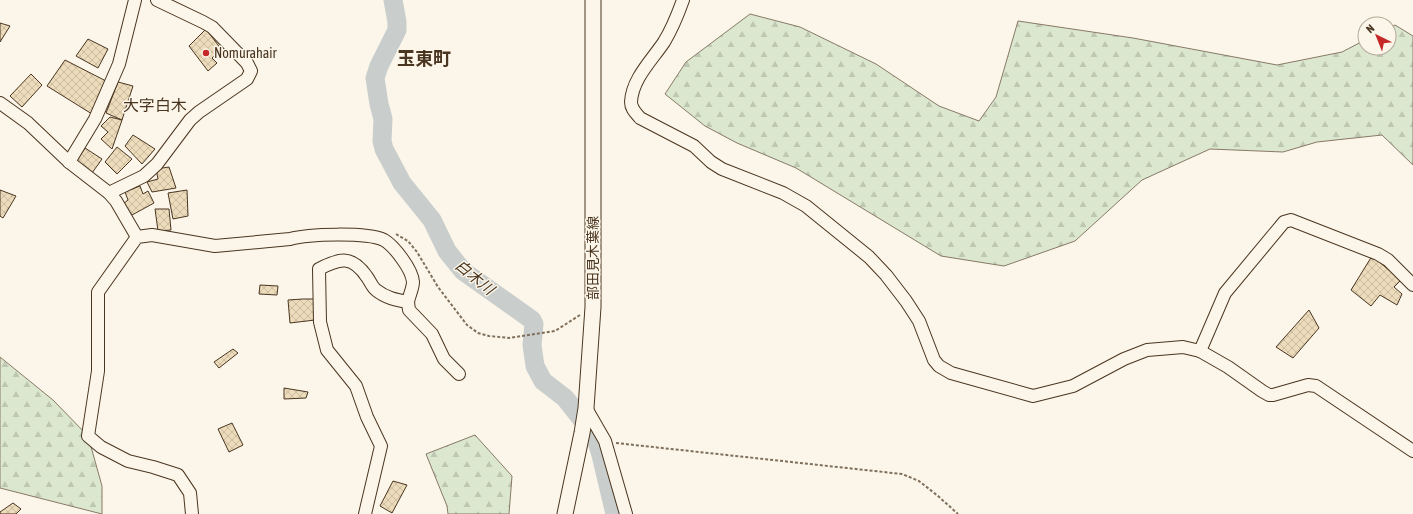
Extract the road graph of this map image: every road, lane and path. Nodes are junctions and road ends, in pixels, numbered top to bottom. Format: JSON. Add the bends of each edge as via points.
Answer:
{"nodes":[{"id":1,"x":135,"y":0,"type":"edge"},
{"id":2,"x":157,"y":0,"type":"edge"},
{"id":3,"x":593,"y":0,"type":"edge"},
{"id":4,"x":683,"y":0,"type":"edge"},
{"id":5,"x":0,"y":103,"type":"edge"},
{"id":6,"x":69,"y":162,"type":"junction"},
{"id":7,"x":109,"y":193,"type":"junction"},
{"id":8,"x":392,"y":231,"type":"dead end"},
{"id":9,"x":137,"y":237,"type":"junction"},
{"id":10,"x":1413,"y":285,"type":"edge"},
{"id":11,"x":408,"y":302,"type":"junction"},
{"id":12,"x":593,"y":307,"type":"junction"},
{"id":13,"x":1200,"y":351,"type":"junction"},
{"id":14,"x":459,"y":374,"type":"dead end"},
{"id":15,"x":586,"y":411,"type":"junction"},
{"id":16,"x":605,"y":441,"type":"junction"},
{"id":17,"x":1413,"y":451,"type":"edge"},
{"id":18,"x":192,"y":514,"type":"edge"},
{"id":19,"x":365,"y":514,"type":"edge"},
{"id":20,"x":565,"y":514,"type":"edge"},
{"id":21,"x":626,"y":514,"type":"edge"},
{"id":22,"x":958,"y":514,"type":"edge"}],
"edges":[{"from":1,"to":6,"type":"street","via":[[120,64],[95,119]]},
{"from":2,"to":7,"type":"street","via":[[212,27],[247,63],[251,72],[247,79],[190,120],[157,164],[144,176]]},
{"from":3,"to":12,"type":"main road","name":"部田見木葉線"},
{"from":4,"to":13,"type":"street","via":[[664,42],[645,68],[634,90],[631,103],[634,111],[640,118],[694,146],[722,169],[783,193],[806,206],[869,257],[906,300],[919,321],[931,356],[939,366],[952,373],[1034,396],[1073,386],[1147,350],[1183,347]]},
{"from":5,"to":6,"type":"street","via":[[28,123]]},
{"from":6,"to":7,"type":"street"},
{"from":7,"to":9,"type":"street","via":[[116,200]]},
{"from":8,"to":12,"type":"path","via":[[408,241],[438,287],[467,325],[478,333],[509,338],[554,331]]},
{"from":9,"to":11,"type":"street","via":[[152,235],[215,246],[296,237],[368,235],[384,241],[402,258],[411,272],[413,283]]},
{"from":9,"to":18,"type":"street","via":[[98,292],[98,371],[88,436],[101,447],[128,462],[178,475],[190,493]]},
{"from":10,"to":13,"type":"street","via":[[1388,260],[1378,254],[1291,220],[1284,222],[1225,293]]},
{"from":11,"to":14,"type":"street","via":[[409,310],[432,334],[444,359]]},
{"from":11,"to":19,"type":"street","via":[[387,298],[374,289],[358,265],[346,260],[335,261],[319,269],[320,322],[327,350],[356,386],[381,446]]},
{"from":12,"to":15,"type":"main road","name":"部田見木葉線"},
{"from":13,"to":17,"type":"street","via":[[1269,395],[1308,385],[1316,386]]},
{"from":15,"to":16,"type":"street"},
{"from":15,"to":20,"type":"main road","name":"部田見木葉線"},
{"from":16,"to":21,"type":"street"},
{"from":16,"to":22,"type":"path","via":[[902,474],[920,481]]}]}
